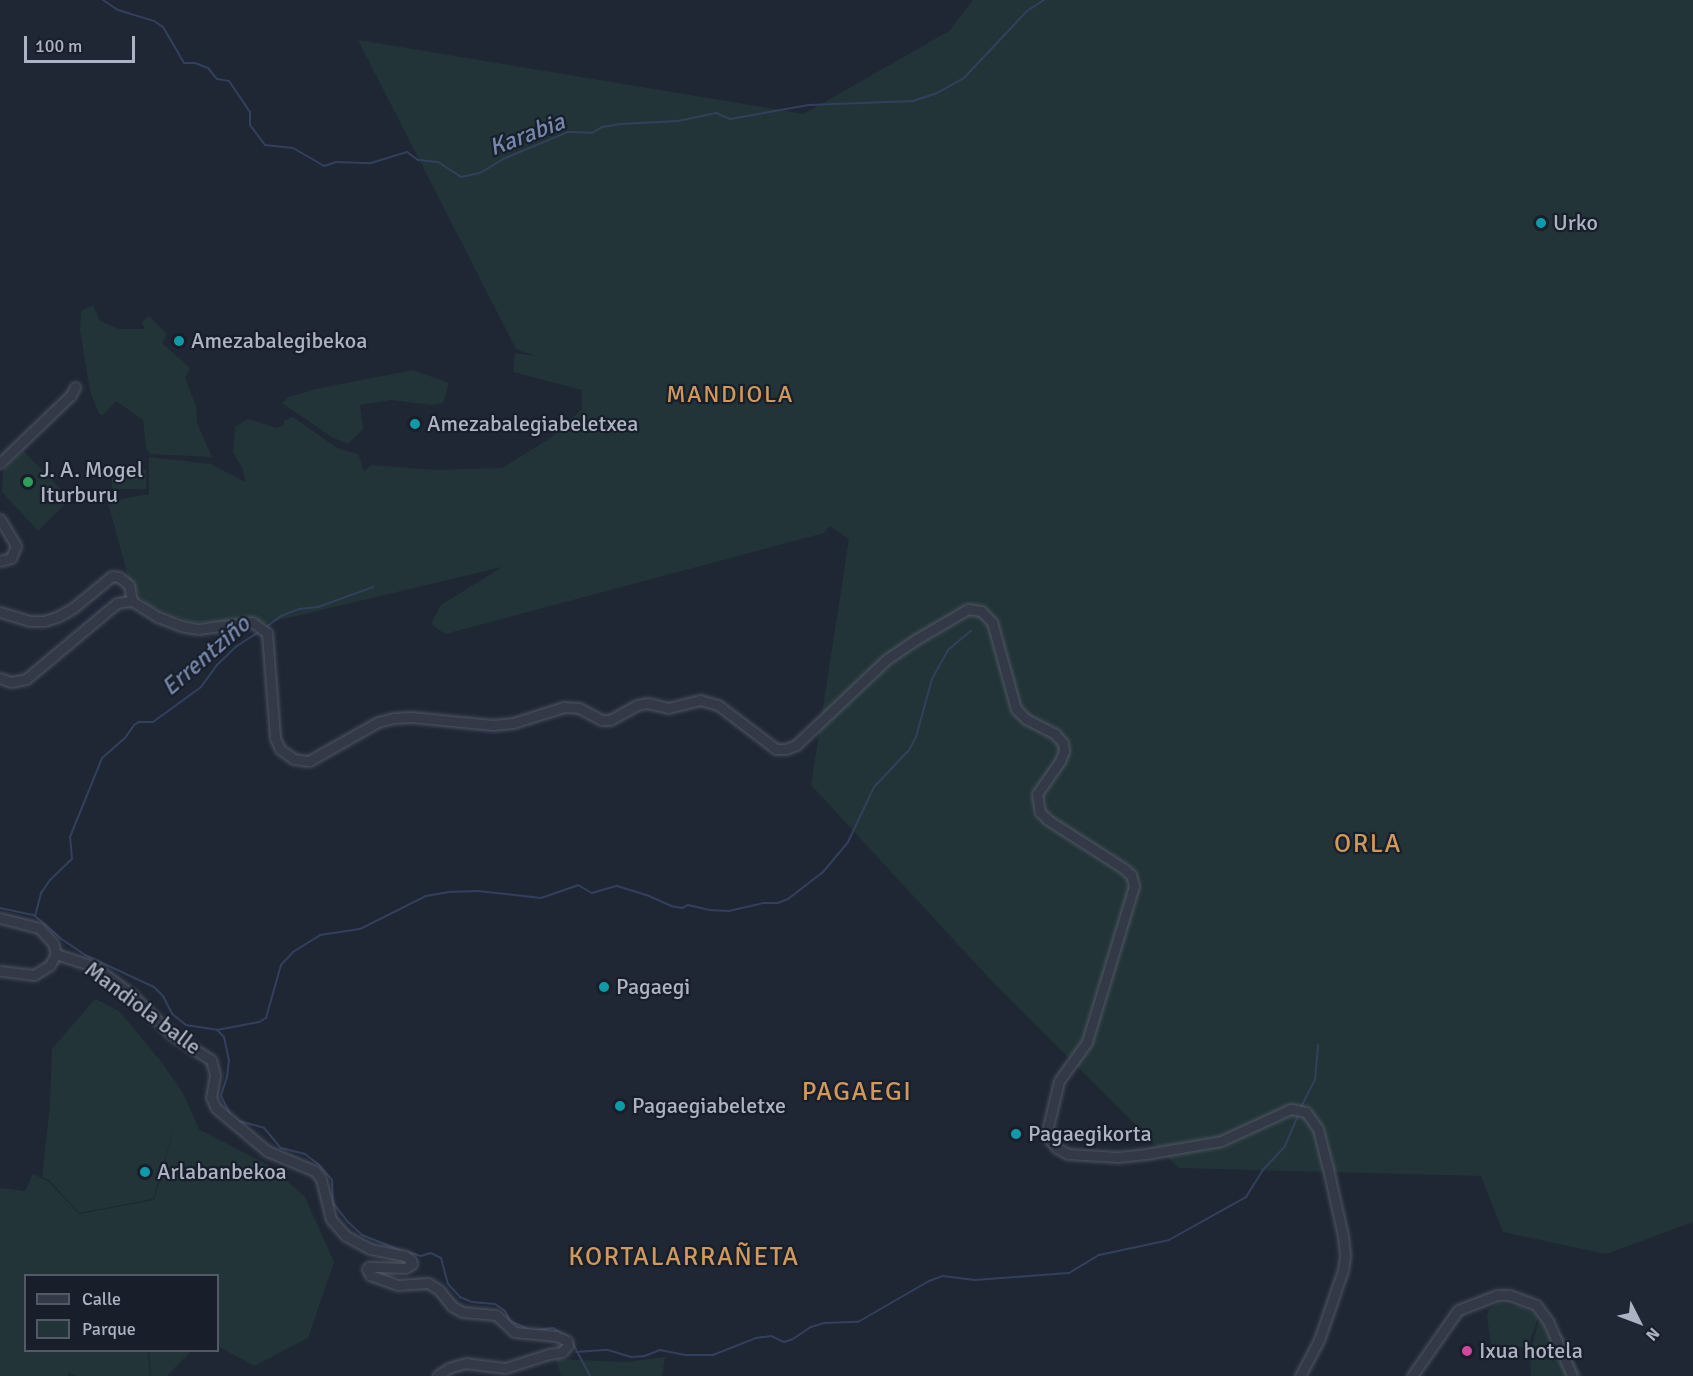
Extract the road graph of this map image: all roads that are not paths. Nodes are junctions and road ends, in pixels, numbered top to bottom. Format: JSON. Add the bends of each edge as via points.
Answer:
{"nodes":[{"id":1,"x":75,"y":387,"type":"dead end"},
{"id":2,"x":0,"y":463,"type":"edge"},
{"id":3,"x":0,"y":519,"type":"edge"},
{"id":4,"x":0,"y":561,"type":"edge"},
{"id":5,"x":132,"y":601,"type":"junction"},
{"id":6,"x":0,"y":612,"type":"edge"},
{"id":7,"x":0,"y":678,"type":"edge"},
{"id":8,"x":0,"y":918,"type":"edge"},
{"id":9,"x":56,"y":954,"type":"junction"},
{"id":10,"x":0,"y":971,"type":"edge"},
{"id":11,"x":438,"y":1376,"type":"edge"},
{"id":12,"x":1300,"y":1376,"type":"edge"},
{"id":13,"x":1412,"y":1376,"type":"edge"},
{"id":14,"x":1572,"y":1376,"type":"edge"}],
"edges":[{"from":1,"to":2,"type":"street"},
{"from":3,"to":4,"type":"street","via":[[16,546],[11,558]]},
{"from":5,"to":6,"type":"street","via":[[129,585],[112,576],[73,609],[57,617],[30,621]]},
{"from":5,"to":7,"type":"street","via":[[117,603],[26,679],[11,682]]},
{"from":5,"to":12,"type":"street","via":[[181,626],[252,622],[267,633],[275,738],[280,749],[294,759],[309,761],[378,722],[394,718],[493,725],[564,707],[579,708],[610,720],[637,705],[668,708],[700,700],[718,705],[776,749],[786,749],[905,646],[968,609],[981,611],[992,622],[1016,709],[1063,743],[1060,761],[1037,794],[1040,812],[1131,874],[1134,886],[1087,1042],[1059,1081],[1048,1127],[1050,1140],[1068,1154],[1146,1154],[1221,1142],[1291,1109],[1306,1112],[1318,1129],[1345,1256],[1319,1340]]},
{"from":8,"to":9,"type":"street","via":[[39,928],[53,943]]},
{"from":9,"to":10,"type":"street","via":[[50,965],[34,975]]},
{"from":9,"to":11,"type":"street","name":"Mandiola balle","via":[[94,966],[132,995],[171,1034],[211,1059],[215,1075],[211,1097],[216,1108],[267,1151],[315,1171],[332,1219],[346,1236],[381,1253],[411,1260],[412,1264],[405,1269],[369,1267],[370,1275],[398,1285],[428,1283],[462,1312],[496,1315],[514,1332],[556,1336],[567,1341],[562,1352],[505,1368],[466,1363],[448,1368]]},
{"from":13,"to":14,"type":"street","via":[[1458,1310],[1497,1295],[1536,1305],[1548,1321]]}]}
